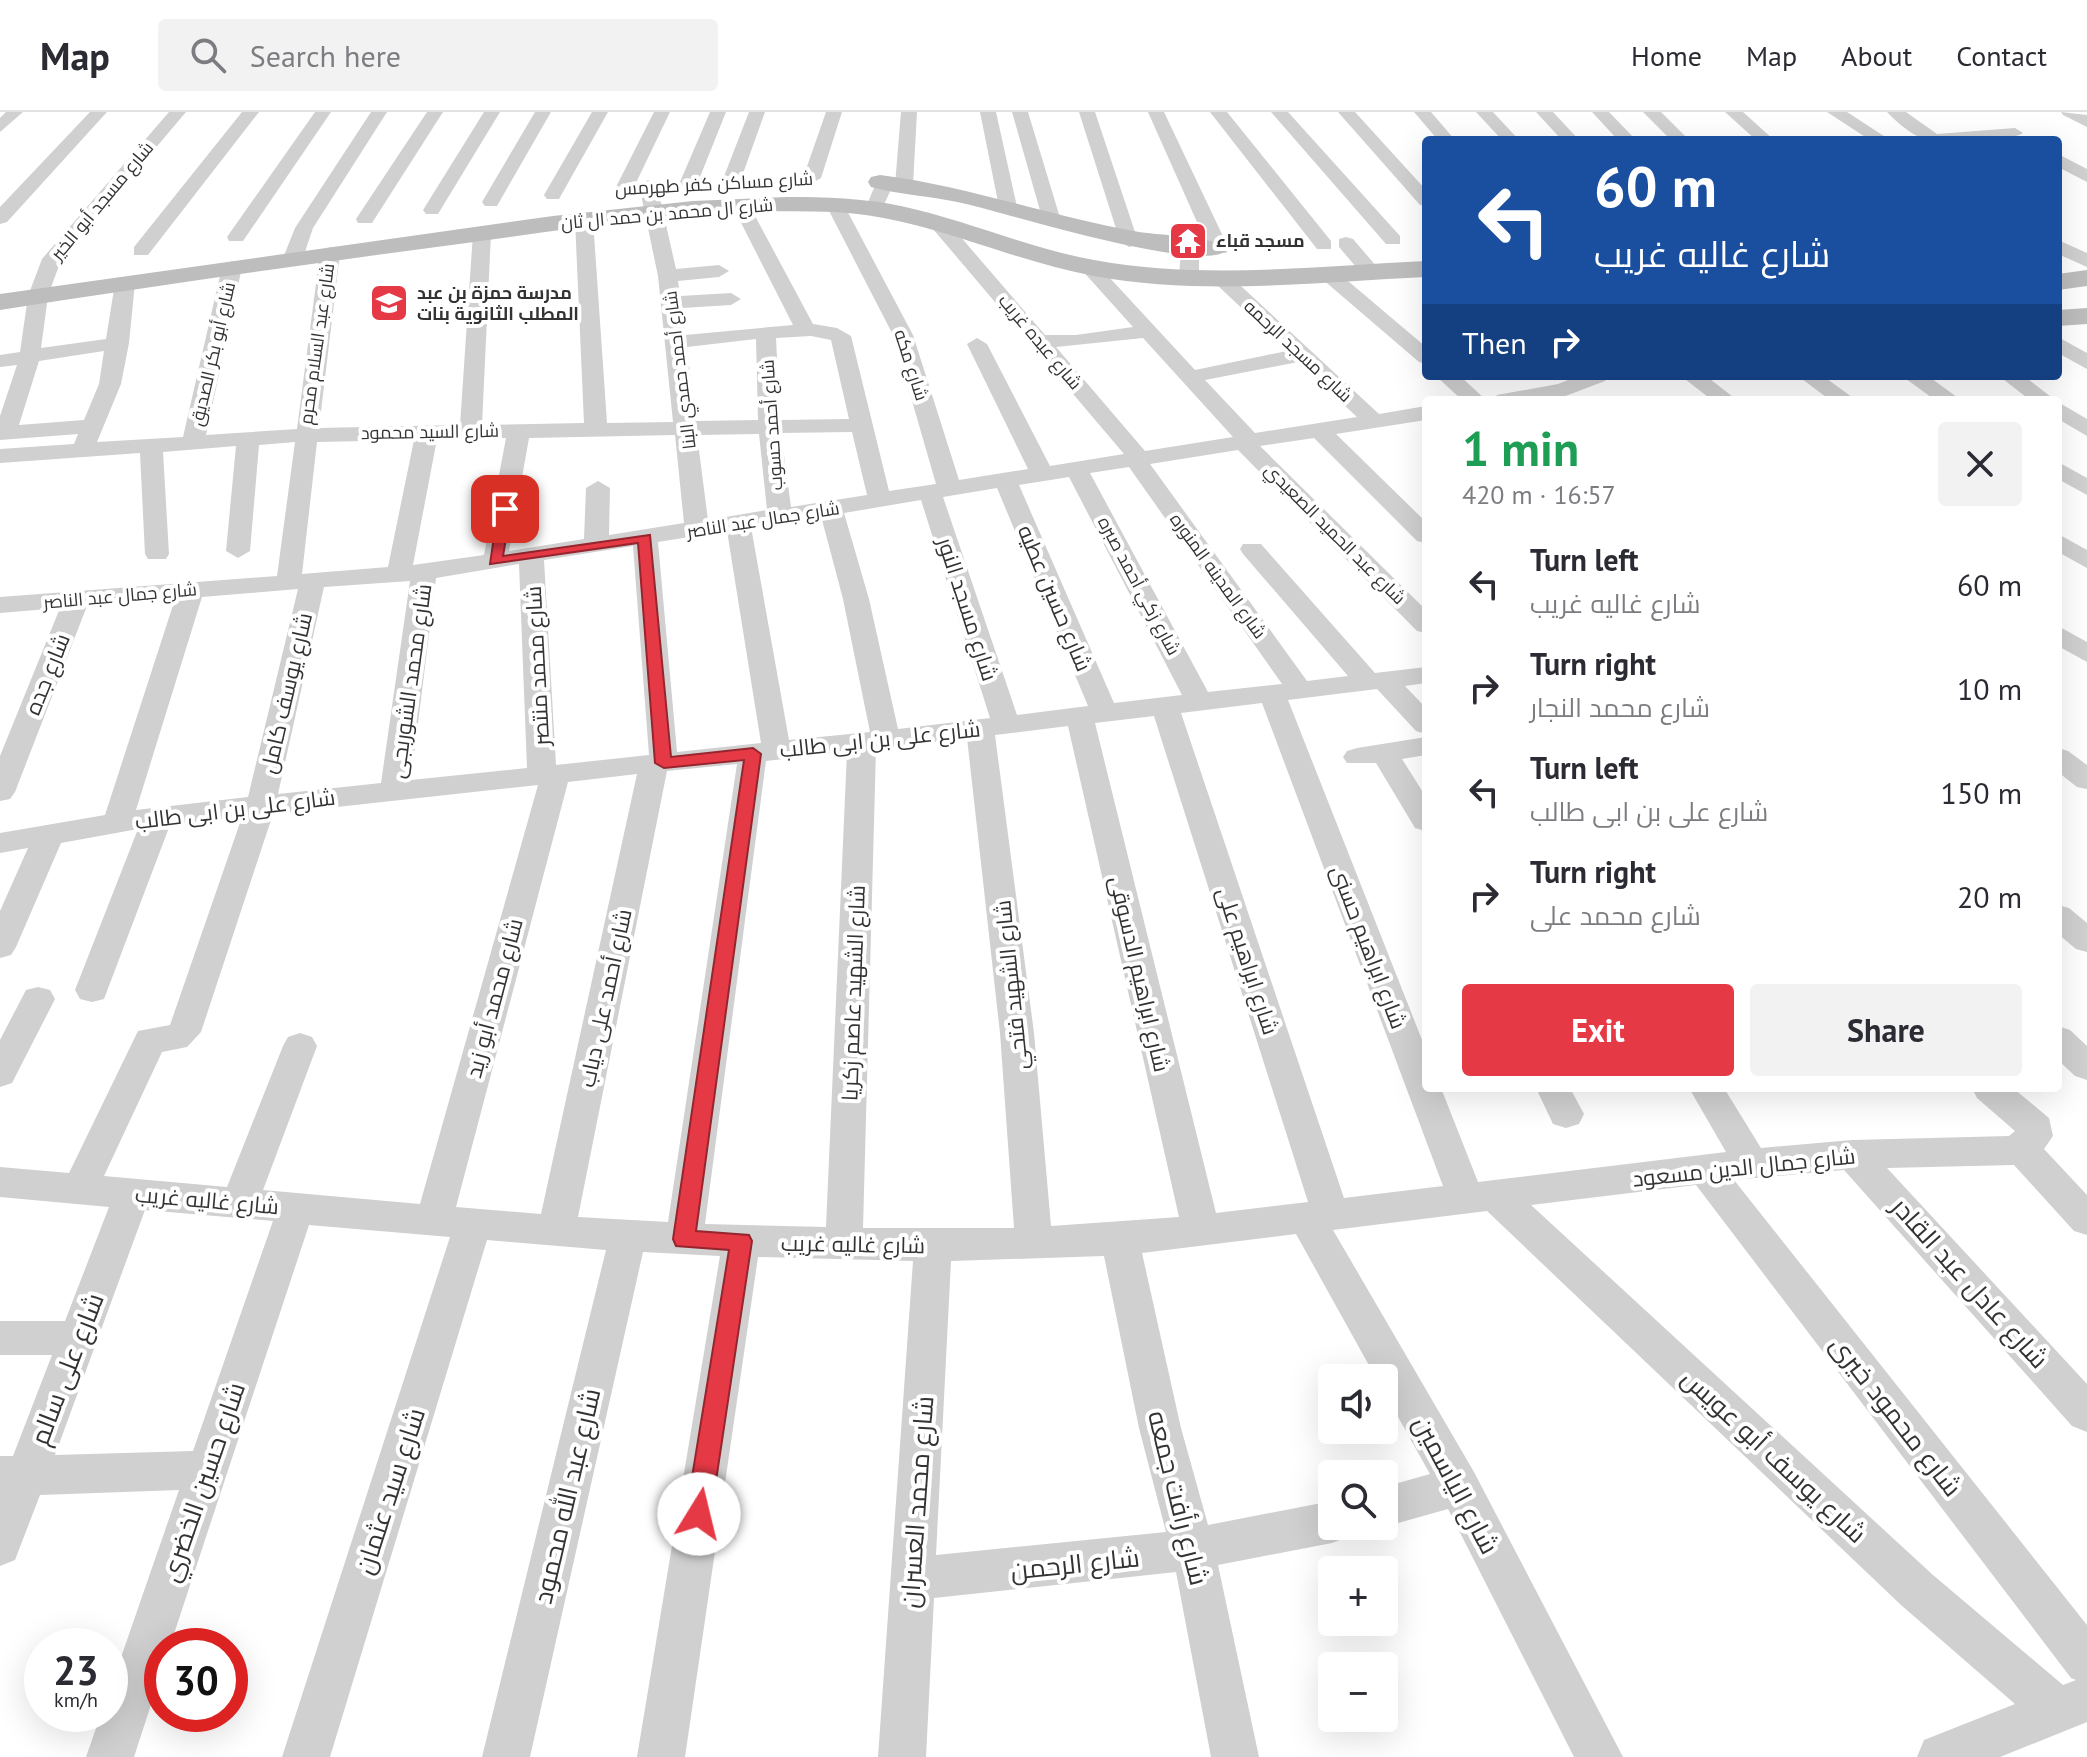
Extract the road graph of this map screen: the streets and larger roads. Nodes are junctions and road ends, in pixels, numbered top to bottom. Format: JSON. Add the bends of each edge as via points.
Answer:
{"nodes":[{"id":1,"x":15,"y":112,"type":"edge"},
{"id":2,"x":99,"y":112,"type":"edge"},
{"id":3,"x":178,"y":112,"type":"edge"},
{"id":4,"x":251,"y":112,"type":"edge"},
{"id":5,"x":323,"y":112,"type":"edge"},
{"id":6,"x":379,"y":112,"type":"edge"},
{"id":7,"x":435,"y":112,"type":"edge"},
{"id":8,"x":492,"y":112,"type":"edge"},
{"id":9,"x":543,"y":112,"type":"edge"},
{"id":10,"x":600,"y":112,"type":"edge"},
{"id":11,"x":662,"y":112,"type":"edge"},
{"id":12,"x":718,"y":112,"type":"edge"},
{"id":13,"x":757,"y":112,"type":"edge"},
{"id":14,"x":834,"y":112,"type":"edge"},
{"id":15,"x":909,"y":112,"type":"edge"},
{"id":16,"x":988,"y":112,"type":"edge"},
{"id":17,"x":1020,"y":112,"type":"edge"},
{"id":18,"x":1087,"y":112,"type":"edge"},
{"id":19,"x":1156,"y":112,"type":"edge"},
{"id":20,"x":1218,"y":112,"type":"edge"},
{"id":21,"x":1279,"y":112,"type":"edge"},
{"id":22,"x":1346,"y":112,"type":"edge"},
{"id":23,"x":1422,"y":112,"type":"edge"},
{"id":24,"x":1484,"y":112,"type":"edge"},
{"id":25,"x":1544,"y":112,"type":"edge"},
{"id":26,"x":1600,"y":112,"type":"edge"},
{"id":27,"x":1651,"y":112,"type":"edge"},
{"id":28,"x":1733,"y":112,"type":"edge"},
{"id":29,"x":1835,"y":112,"type":"edge"},
{"id":30,"x":1895,"y":112,"type":"edge"},
{"id":31,"x":2069,"y":112,"type":"edge"},
{"id":32,"x":1991,"y":119,"type":"dead end"},
{"id":33,"x":2087,"y":122,"type":"edge"},
{"id":34,"x":0,"y":127,"type":"edge"},
{"id":35,"x":1443,"y":136,"type":"edge"},
{"id":36,"x":1507,"y":136,"type":"edge"},
{"id":37,"x":1567,"y":136,"type":"edge"},
{"id":38,"x":1624,"y":136,"type":"edge"},
{"id":39,"x":1677,"y":136,"type":"edge"},
{"id":40,"x":1761,"y":136,"type":"edge"},
{"id":41,"x":1875,"y":136,"type":"edge"},
{"id":42,"x":1930,"y":136,"type":"edge"},
{"id":43,"x":2021,"y":136,"type":"edge"},
{"id":44,"x":1383,"y":153,"type":"junction"},
{"id":45,"x":1319,"y":157,"type":"junction"},
{"id":46,"x":1297,"y":158,"type":"dead end"},
{"id":47,"x":2062,"y":161,"type":"edge"},
{"id":48,"x":2087,"y":177,"type":"edge"},
{"id":49,"x":759,"y":178,"type":"dead end"},
{"id":50,"x":785,"y":178,"type":"dead end"},
{"id":51,"x":732,"y":179,"type":"junction"},
{"id":52,"x":689,"y":182,"type":"junction"},
{"id":53,"x":833,"y":185,"type":"junction"},
{"id":54,"x":636,"y":186,"type":"junction"},
{"id":55,"x":888,"y":191,"type":"junction"},
{"id":56,"x":553,"y":195,"type":"junction"},
{"id":57,"x":1422,"y":197,"type":"edge"},
{"id":58,"x":491,"y":202,"type":"junction"},
{"id":59,"x":741,"y":205,"type":"junction"},
{"id":60,"x":1008,"y":207,"type":"junction"},
{"id":61,"x":432,"y":210,"type":"junction"},
{"id":62,"x":653,"y":212,"type":"junction"},
{"id":63,"x":0,"y":218,"type":"edge"},
{"id":64,"x":365,"y":219,"type":"junction"},
{"id":65,"x":584,"y":220,"type":"junction"},
{"id":66,"x":1052,"y":221,"type":"junction"},
{"id":67,"x":940,"y":225,"type":"junction"},
{"id":68,"x":285,"y":230,"type":"junction"},
{"id":69,"x":482,"y":233,"type":"junction"},
{"id":70,"x":236,"y":237,"type":"junction"},
{"id":71,"x":1404,"y":240,"type":"joint"},
{"id":72,"x":1129,"y":241,"type":"junction"},
{"id":73,"x":205,"y":242,"type":"dead end"},
{"id":74,"x":1335,"y":244,"type":"junction"},
{"id":75,"x":173,"y":246,"type":"dead end"},
{"id":76,"x":1298,"y":246,"type":"dead end"},
{"id":77,"x":1190,"y":248,"type":"junction"},
{"id":78,"x":1219,"y":249,"type":"junction"},
{"id":79,"x":1246,"y":249,"type":"dead end"},
{"id":80,"x":141,"y":251,"type":"junction"},
{"id":81,"x":330,"y":253,"type":"junction"},
{"id":82,"x":2072,"y":254,"type":"edge"},
{"id":83,"x":112,"y":256,"type":"dead end"},
{"id":84,"x":293,"y":258,"type":"junction"},
{"id":85,"x":85,"y":260,"type":"dead end"},
{"id":86,"x":48,"y":266,"type":"junction"},
{"id":87,"x":232,"y":267,"type":"junction"},
{"id":88,"x":1090,"y":268,"type":"junction"},
{"id":89,"x":1422,"y":269,"type":"edge"},
{"id":90,"x":22,"y":270,"type":"dead end"},
{"id":91,"x":2087,"y":270,"type":"edge"},
{"id":92,"x":719,"y":271,"type":"dead end"},
{"id":93,"x":1370,"y":271,"type":"junction"},
{"id":94,"x":1328,"y":274,"type":"junction"},
{"id":95,"x":668,"y":276,"type":"junction"},
{"id":96,"x":2087,"y":278,"type":"edge"},
{"id":97,"x":1189,"y":279,"type":"junction"},
{"id":98,"x":1222,"y":279,"type":"junction"},
{"id":99,"x":2062,"y":281,"type":"edge"},
{"id":100,"x":125,"y":283,"type":"junction"},
{"id":101,"x":38,"y":296,"type":"junction"},
{"id":102,"x":731,"y":299,"type":"dead end"},
{"id":103,"x":0,"y":302,"type":"edge"},
{"id":104,"x":671,"y":303,"type":"junction"},
{"id":105,"x":2087,"y":316,"type":"edge"},
{"id":106,"x":2062,"y":318,"type":"edge"},
{"id":107,"x":806,"y":330,"type":"junction"},
{"id":108,"x":1147,"y":331,"type":"junction"},
{"id":109,"x":766,"y":334,"type":"junction"},
{"id":110,"x":1039,"y":341,"type":"junction"},
{"id":111,"x":674,"y":342,"type":"junction"},
{"id":112,"x":119,"y":343,"type":"junction"},
{"id":113,"x":977,"y":344,"type":"dead end"},
{"id":114,"x":2062,"y":346,"type":"edge"},
{"id":115,"x":1301,"y":355,"type":"junction"},
{"id":116,"x":1422,"y":355,"type":"edge"},
{"id":117,"x":30,"y":356,"type":"junction"},
{"id":118,"x":0,"y":361,"type":"edge"},
{"id":119,"x":2087,"y":363,"type":"edge"},
{"id":120,"x":1190,"y":377,"type":"junction"},
{"id":121,"x":1452,"y":380,"type":"edge"},
{"id":122,"x":1549,"y":380,"type":"edge"},
{"id":123,"x":1591,"y":380,"type":"edge"},
{"id":124,"x":1698,"y":380,"type":"edge"},
{"id":125,"x":1815,"y":380,"type":"edge"},
{"id":126,"x":1919,"y":380,"type":"edge"},
{"id":127,"x":2016,"y":380,"type":"edge"},
{"id":128,"x":1563,"y":390,"type":"junction"},
{"id":129,"x":1470,"y":396,"type":"edge"},
{"id":130,"x":1528,"y":396,"type":"edge"},
{"id":131,"x":1720,"y":396,"type":"edge"},
{"id":132,"x":1839,"y":396,"type":"edge"},
{"id":133,"x":1944,"y":396,"type":"edge"},
{"id":134,"x":2038,"y":396,"type":"edge"},
{"id":135,"x":2062,"y":412,"type":"edge"},
{"id":136,"x":1415,"y":415,"type":"edge"},
{"id":137,"x":1375,"y":422,"type":"junction"},
{"id":138,"x":862,"y":425,"type":"junction"},
{"id":139,"x":92,"y":426,"type":"junction"},
{"id":140,"x":2078,"y":426,"type":"edge"},
{"id":141,"x":769,"y":427,"type":"junction"},
{"id":142,"x":687,"y":428,"type":"junction"},
{"id":143,"x":471,"y":430,"type":"junction"},
{"id":144,"x":519,"y":430,"type":"junction"},
{"id":145,"x":596,"y":430,"type":"junction"},
{"id":146,"x":427,"y":431,"type":"junction"},
{"id":147,"x":1320,"y":431,"type":"junction"},
{"id":148,"x":3,"y":432,"type":"edge"},
{"id":149,"x":304,"y":435,"type":"junction"},
{"id":150,"x":248,"y":438,"type":"junction"},
{"id":151,"x":193,"y":442,"type":"junction"},
{"id":152,"x":1247,"y":443,"type":"junction"},
{"id":153,"x":151,"y":445,"type":"junction"},
{"id":154,"x":83,"y":450,"type":"junction"},
{"id":155,"x":0,"y":456,"type":"edge"},
{"id":156,"x":1138,"y":460,"type":"junction"},
{"id":157,"x":1077,"y":470,"type":"junction"},
{"id":158,"x":2062,"y":472,"type":"edge"},
{"id":159,"x":1043,"y":475,"type":"junction"},
{"id":160,"x":1006,"y":481,"type":"junction"},
{"id":161,"x":598,"y":488,"type":"dead end"},
{"id":162,"x":2087,"y":488,"type":"edge"},
{"id":163,"x":940,"y":492,"type":"junction"},
{"id":164,"x":880,"y":501,"type":"junction"},
{"id":165,"x":831,"y":509,"type":"junction"},
{"id":166,"x":780,"y":516,"type":"junction"},
{"id":167,"x":738,"y":523,"type":"junction"},
{"id":168,"x":697,"y":530,"type":"junction"},
{"id":169,"x":1422,"y":532,"type":"edge"},
{"id":170,"x":645,"y":538,"type":"junction"},
{"id":171,"x":2062,"y":544,"type":"edge"},
{"id":172,"x":596,"y":546,"type":"junction"},
{"id":173,"x":1252,"y":549,"type":"dead end"},
{"id":174,"x":238,"y":551,"type":"dead end"},
{"id":175,"x":157,"y":554,"type":"dead end"},
{"id":176,"x":531,"y":556,"type":"junction"},
{"id":177,"x":495,"y":561,"type":"junction"},
{"id":178,"x":2087,"y":561,"type":"edge"},
{"id":179,"x":411,"y":574,"type":"junction"},
{"id":180,"x":300,"y":584,"type":"junction"},
{"id":181,"x":191,"y":590,"type":"junction"},
{"id":182,"x":76,"y":600,"type":"junction"},
{"id":183,"x":0,"y":605,"type":"edge"},
{"id":184,"x":1422,"y":621,"type":"edge"},
{"id":185,"x":2062,"y":637,"type":"edge"},
{"id":186,"x":2087,"y":654,"type":"edge"},
{"id":187,"x":1422,"y":676,"type":"edge"},
{"id":188,"x":1377,"y":682,"type":"junction"},
{"id":189,"x":1287,"y":693,"type":"junction"},
{"id":190,"x":1200,"y":703,"type":"junction"},
{"id":191,"x":1165,"y":707,"type":"junction"},
{"id":192,"x":1092,"y":715,"type":"junction"},
{"id":193,"x":1422,"y":721,"type":"edge"},
{"id":194,"x":993,"y":727,"type":"junction"},
{"id":195,"x":874,"y":740,"type":"junction"},
{"id":196,"x":1422,"y":747,"type":"edge"},
{"id":197,"x":765,"y":752,"type":"junction"},
{"id":198,"x":2062,"y":760,"type":"edge"},
{"id":199,"x":659,"y":764,"type":"junction"},
{"id":200,"x":548,"y":776,"type":"junction"},
{"id":201,"x":2087,"y":780,"type":"edge"},
{"id":202,"x":395,"y":790,"type":"junction"},
{"id":203,"x":0,"y":792,"type":"edge"},
{"id":204,"x":261,"y":804,"type":"junction"},
{"id":205,"x":158,"y":816,"type":"junction"},
{"id":206,"x":1422,"y":816,"type":"edge"},
{"id":207,"x":117,"y":824,"type":"junction"},
{"id":208,"x":49,"y":835,"type":"junction"},
{"id":209,"x":0,"y":843,"type":"edge"},
{"id":210,"x":2062,"y":919,"type":"edge"},
{"id":211,"x":2087,"y":941,"type":"edge"},
{"id":212,"x":0,"y":947,"type":"edge"},
{"id":213,"x":92,"y":990,"type":"dead end"},
{"id":214,"x":38,"y":999,"type":"dead end"},
{"id":215,"x":2062,"y":1043,"type":"edge"},
{"id":216,"x":1422,"y":1044,"type":"edge"},
{"id":217,"x":300,"y":1046,"type":"dead end"},
{"id":218,"x":2087,"y":1067,"type":"edge"},
{"id":219,"x":0,"y":1074,"type":"edge"},
{"id":220,"x":1440,"y":1092,"type":"edge"},
{"id":221,"x":1708,"y":1092,"type":"edge"},
{"id":222,"x":1994,"y":1092,"type":"edge"},
{"id":223,"x":2023,"y":1150,"type":"junction"},
{"id":224,"x":1852,"y":1154,"type":"junction"},
{"id":225,"x":1752,"y":1164,"type":"junction"},
{"id":226,"x":1705,"y":1170,"type":"junction"},
{"id":227,"x":0,"y":1182,"type":"edge"},
{"id":228,"x":80,"y":1188,"type":"junction"},
{"id":229,"x":133,"y":1193,"type":"junction"},
{"id":230,"x":1481,"y":1198,"type":"junction"},
{"id":231,"x":240,"y":1202,"type":"junction"},
{"id":232,"x":296,"y":1208,"type":"junction"},
{"id":233,"x":1318,"y":1216,"type":"junction"},
{"id":234,"x":2087,"y":1220,"type":"edge"},
{"id":235,"x":454,"y":1223,"type":"junction"},
{"id":236,"x":1201,"y":1230,"type":"junction"},
{"id":237,"x":556,"y":1231,"type":"junction"},
{"id":238,"x":628,"y":1236,"type":"junction"},
{"id":239,"x":684,"y":1239,"type":"junction"},
{"id":240,"x":1120,"y":1240,"type":"junction"},
{"id":241,"x":741,"y":1241,"type":"junction"},
{"id":242,"x":1034,"y":1243,"type":"junction"},
{"id":243,"x":844,"y":1245,"type":"junction"},
{"id":244,"x":933,"y":1246,"type":"junction"},
{"id":245,"x":0,"y":1338,"type":"edge"},
{"id":246,"x":81,"y":1338,"type":"junction"},
{"id":247,"x":2087,"y":1413,"type":"edge"},
{"id":248,"x":207,"y":1470,"type":"junction"},
{"id":249,"x":13,"y":1476,"type":"edge"},
{"id":250,"x":1459,"y":1486,"type":"junction"},
{"id":251,"x":1398,"y":1503,"type":"edge"},
{"id":252,"x":1318,"y":1525,"type":"edge"},
{"id":253,"x":0,"y":1545,"type":"edge"},
{"id":254,"x":1193,"y":1550,"type":"junction"},
{"id":255,"x":911,"y":1578,"type":"junction"},
{"id":256,"x":2079,"y":1699,"type":"edge"},
{"id":257,"x":110,"y":1757,"type":"edge"},
{"id":258,"x":306,"y":1757,"type":"edge"},
{"id":259,"x":506,"y":1757,"type":"edge"},
{"id":260,"x":661,"y":1757,"type":"edge"},
{"id":261,"x":902,"y":1757,"type":"edge"},
{"id":262,"x":1235,"y":1757,"type":"edge"},
{"id":263,"x":1599,"y":1757,"type":"edge"},
{"id":264,"x":1941,"y":1757,"type":"edge"}],
"edges":[{"from":1,"to":34,"type":"street"},
{"from":2,"to":63,"type":"street"},
{"from":3,"to":86,"type":"street","name":"شارع مسجد أبو الخير"},
{"from":4,"to":80,"type":"street"},
{"from":5,"to":70,"type":"street"},
{"from":6,"to":68,"type":"street"},
{"from":7,"to":64,"type":"street"},
{"from":8,"to":61,"type":"street"},
{"from":9,"to":58,"type":"street"},
{"from":10,"to":56,"type":"street"},
{"from":11,"to":54,"type":"street"},
{"from":12,"to":52,"type":"street"},
{"from":13,"to":51,"type":"street"},
{"from":14,"to":53,"type":"street"},
{"from":15,"to":55,"type":"street"},
{"from":16,"to":60,"type":"street"},
{"from":17,"to":66,"type":"street"},
{"from":18,"to":72,"type":"street"},
{"from":19,"to":78,"type":"street"},
{"from":20,"to":74,"type":"street"},
{"from":21,"to":45,"type":"street"},
{"from":22,"to":44,"type":"street"},
{"from":23,"to":35,"type":"street"},
{"from":24,"to":36,"type":"street"},
{"from":25,"to":37,"type":"street"},
{"from":26,"to":38,"type":"street"},
{"from":27,"to":39,"type":"street"},
{"from":28,"to":40,"type":"street"},
{"from":29,"to":41,"type":"street"},
{"from":30,"to":42,"type":"street"},
{"from":31,"to":33,"type":"street"},
{"from":32,"to":43,"type":"street"},
{"from":44,"to":45,"type":"street"},
{"from":44,"to":57,"type":"street"},
{"from":45,"to":46,"type":"street"},
{"from":45,"to":71,"type":"street"},
{"from":47,"to":48,"type":"street"},
{"from":49,"to":51,"type":"street","name":"شارع مساكن كفر طهرمس"},
{"from":50,"to":53,"type":"street","name":"شارع مساكن كفر طهرمس"},
{"from":51,"to":52,"type":"street","name":"شارع مساكن كفر طهرمس"},
{"from":52,"to":54,"type":"street","name":"شارع مساكن كفر طهرمس"},
{"from":53,"to":55,"type":"street","name":"شارع ال محمد بن حمد ال ثان"},
{"from":53,"to":59,"type":"street","name":"شارع ال محمد بن حمد ال ثان"},
{"from":53,"to":163,"type":"street","name":"شارع مكه","via":[[903,335]]},
{"from":54,"to":56,"type":"street","name":"شارع مساكن كفر طهرمس"},
{"from":54,"to":62,"type":"street","name":"شارع أحمد حمدي البنا"},
{"from":55,"to":60,"type":"street"},
{"from":55,"to":67,"type":"street","name":"شارع ال محمد بن حمد ال ثان"},
{"from":56,"to":58,"type":"street","name":"شارع مساكن كفر طهرمس"},
{"from":58,"to":61,"type":"street","name":"شارع مساكن كفر طهرمس"},
{"from":59,"to":62,"type":"street","name":"شارع ال محمد بن حمد ال ثان"},
{"from":59,"to":107,"type":"street"},
{"from":60,"to":66,"type":"street"},
{"from":61,"to":64,"type":"street","name":"شارع مساكن كفر طهرمس"},
{"from":62,"to":65,"type":"street","name":"شارع ال محمد بن حمد ال ثان"},
{"from":62,"to":95,"type":"street","name":"شارع أحمد حمدي البنا"},
{"from":64,"to":68,"type":"street","name":"شارع مساكن كفر طهرمس"},
{"from":65,"to":69,"type":"street","name":"شارع ال محمد بن حمد ال ثان"},
{"from":65,"to":145,"type":"street"},
{"from":66,"to":72,"type":"street"},
{"from":67,"to":88,"type":"street","name":"شارع ال محمد بن حمد ال ثان"},
{"from":67,"to":110,"type":"street","name":"شارع عبده غريب"},
{"from":68,"to":70,"type":"street","name":"شارع مساكن كفر طهرمس"},
{"from":68,"to":84,"type":"street"},
{"from":69,"to":81,"type":"street","name":"شارع ال محمد بن حمد ال ثان"},
{"from":69,"to":143,"type":"street"},
{"from":70,"to":73,"type":"street","name":"شارع مساكن كفر طهرمس"},
{"from":71,"to":74,"type":"street"},
{"from":72,"to":77,"type":"street"},
{"from":74,"to":76,"type":"street"},
{"from":74,"to":93,"type":"street"},
{"from":75,"to":80,"type":"street"},
{"from":77,"to":78,"type":"street"},
{"from":77,"to":97,"type":"street"},
{"from":78,"to":79,"type":"street"},
{"from":80,"to":83,"type":"street"},
{"from":81,"to":84,"type":"street","name":"شارع ال محمد بن حمد ال ثان"},
{"from":81,"to":149,"type":"street","name":"شارع عبد السلام محرم"},
{"from":82,"to":91,"type":"street"},
{"from":84,"to":87,"type":"street","name":"شارع ال محمد بن حمد ال ثان"},
{"from":85,"to":86,"type":"street"},
{"from":86,"to":90,"type":"street"},
{"from":86,"to":101,"type":"street","name":"شارع مسجد أبو الخير"},
{"from":87,"to":100,"type":"street","name":"شارع ال محمد بن حمد ال ثان"},
{"from":87,"to":151,"type":"street","name":"شارع أبو بكر الصديق"},
{"from":88,"to":97,"type":"street","name":"شارع ال محمد بن حمد ال ثان"},
{"from":88,"to":108,"type":"street","name":"شارع عبد الحميد الصعيدي"},
{"from":89,"to":93,"type":"street","name":"شارع ال محمد بن حمد ال ثان"},
{"from":92,"to":95,"type":"street"},
{"from":93,"to":94,"type":"street","name":"شارع ال محمد بن حمد ال ثان"},
{"from":94,"to":98,"type":"street","name":"شارع ال محمد بن حمد ال ثان"},
{"from":94,"to":116,"type":"street"},
{"from":95,"to":104,"type":"street","name":"شارع أحمد حمدي البنا"},
{"from":96,"to":99,"type":"street"},
{"from":97,"to":98,"type":"street","name":"شارع ال محمد بن حمد ال ثان"},
{"from":98,"to":115,"type":"street","name":"شارع مسجد الرحمه"},
{"from":100,"to":101,"type":"street","name":"شارع ال محمد بن حمد ال ثان"},
{"from":100,"to":112,"type":"street"},
{"from":101,"to":103,"type":"street","name":"شارع ال محمد بن حمد ال ثان"},
{"from":101,"to":117,"type":"street"},
{"from":102,"to":104,"type":"street"},
{"from":104,"to":111,"type":"street","name":"شارع أحمد حمدي البنا"},
{"from":105,"to":106,"type":"street"},
{"from":107,"to":109,"type":"street"},
{"from":107,"to":138,"type":"street","via":[[834,330],[841,336]]},
{"from":108,"to":110,"type":"street"},
{"from":108,"to":120,"type":"street","name":"شارع عبد الحميد الصعيدي"},
{"from":109,"to":111,"type":"street"},
{"from":109,"to":141,"type":"street","name":"شارع أحمد حسوب"},
{"from":110,"to":156,"type":"street","name":"شارع عبده غريب"},
{"from":111,"to":142,"type":"street","name":"شارع أحمد حمدي البنا"},
{"from":112,"to":117,"type":"street"},
{"from":112,"to":139,"type":"street","via":[[110,384]]},
{"from":113,"to":159,"type":"street"},
{"from":114,"to":119,"type":"street"},
{"from":115,"to":120,"type":"street"},
{"from":115,"to":137,"type":"street","name":"شارع مسجد الرحمه"},
{"from":117,"to":118,"type":"street"},
{"from":117,"to":148,"type":"street"},
{"from":120,"to":152,"type":"street","name":"شارع عبد الحميد الصعيدي"},
{"from":121,"to":129,"type":"street"},
{"from":122,"to":128,"type":"street"},
{"from":123,"to":128,"type":"street"},
{"from":124,"to":131,"type":"street"},
{"from":125,"to":132,"type":"street"},
{"from":126,"to":133,"type":"street"},
{"from":127,"to":134,"type":"street"},
{"from":128,"to":130,"type":"street"},
{"from":135,"to":140,"type":"street"},
{"from":136,"to":137,"type":"street","name":"شارع جمال عبد الناصر"},
{"from":137,"to":147,"type":"street","name":"شارع جمال عبد الناصر"},
{"from":138,"to":141,"type":"street","name":"شارع السيد محمود"},
{"from":138,"to":164,"type":"street"},
{"from":139,"to":148,"type":"street"},
{"from":139,"to":154,"type":"street"},
{"from":141,"to":142,"type":"street","name":"شارع السيد محمود"},
{"from":141,"to":166,"type":"street","name":"شارع أحمد حسوب"},
{"from":142,"to":145,"type":"street","name":"شارع السيد محمود"},
{"from":142,"to":168,"type":"street","name":"شارع أحمد حمدي البنا"},
{"from":143,"to":144,"type":"street","name":"شارع السيد محمود"},
{"from":143,"to":146,"type":"street","name":"شارع السيد محمود"},
{"from":144,"to":145,"type":"street","name":"شارع السيد محمود"},
{"from":144,"to":177,"type":"street"},
{"from":146,"to":149,"type":"street","name":"شارع السيد محمود"},
{"from":146,"to":179,"type":"street","name":"شارع محمد الشوربجى"},
{"from":147,"to":152,"type":"street","name":"شارع جمال عبد الناصر"},
{"from":147,"to":169,"type":"street"},
{"from":149,"to":150,"type":"street","name":"شارع السيد محمود"},
{"from":149,"to":180,"type":"street","name":"شارع عبد السلام محرم"},
{"from":150,"to":151,"type":"street","name":"شارع السيد محمود"},
{"from":150,"to":174,"type":"street"},
{"from":151,"to":153,"type":"street","name":"شارع السيد محمود"},
{"from":152,"to":156,"type":"street","name":"شارع جمال عبد الناصر"},
{"from":152,"to":184,"type":"street","name":"شارع عبد الحميد الصعيدي"},
{"from":153,"to":154,"type":"street","name":"شارع السيد محمود"},
{"from":153,"to":175,"type":"street"},
{"from":154,"to":155,"type":"street","name":"شارع السيد محمود"},
{"from":156,"to":157,"type":"street","name":"شارع جمال عبد الناصر"},
{"from":156,"to":189,"type":"street","name":"شارع المدينه المنوره"},
{"from":157,"to":159,"type":"street","name":"شارع جمال عبد الناصر"},
{"from":157,"to":190,"type":"street","name":"شارع زكي أحمد صبره"},
{"from":158,"to":162,"type":"street"},
{"from":159,"to":160,"type":"street","name":"شارع جمال عبد الناصر"},
{"from":160,"to":163,"type":"street","name":"شارع جمال عبد الناصر"},
{"from":160,"to":192,"type":"street","name":"شارع حسين عطيه"},
{"from":161,"to":172,"type":"street"},
{"from":163,"to":164,"type":"street","name":"شارع جمال عبد الناصر"},
{"from":163,"to":194,"type":"street","name":"شارع مسجد النور"},
{"from":164,"to":165,"type":"street","name":"شارع جمال عبد الناصر"},
{"from":165,"to":166,"type":"street","name":"شارع جمال عبد الناصر"},
{"from":165,"to":195,"type":"street","name":"شارع الشهيد عاصم زكريا","via":[[856,599]]},
{"from":166,"to":167,"type":"street","name":"شارع جمال عبد الناصر"},
{"from":167,"to":168,"type":"street","name":"شارع جمال عبد الناصر"},
{"from":167,"to":197,"type":"street"},
{"from":168,"to":170,"type":"street","name":"شارع جمال عبد الناصر"},
{"from":170,"to":172,"type":"street","name":"شارع جمال عبد الناصر"},
{"from":170,"to":199,"type":"street","name":"شارع أحمد على دياب"},
{"from":171,"to":178,"type":"street"},
{"from":172,"to":176,"type":"street","name":"شارع جمال عبد الناصر"},
{"from":173,"to":188,"type":"street"},
{"from":176,"to":177,"type":"street","name":"شارع جمال عبد الناصر"},
{"from":176,"to":200,"type":"street","name":"شارع محمد منتصر"},
{"from":177,"to":179,"type":"street","name":"شارع جمال عبد الناصر"},
{"from":179,"to":180,"type":"street","name":"شارع جمال عبد الناصر"},
{"from":179,"to":202,"type":"street","name":"شارع محمد الشوربجى"},
{"from":180,"to":181,"type":"street","name":"شارع جمال عبد الناصر"},
{"from":180,"to":204,"type":"street","name":"شارع يوسف كامل"},
{"from":181,"to":182,"type":"street","name":"شارع جمال عبد الناصر"},
{"from":181,"to":207,"type":"street"},
{"from":182,"to":183,"type":"street","name":"شارع جمال عبد الناصر"},
{"from":182,"to":203,"type":"street","name":"شارع جده"},
{"from":185,"to":186,"type":"street"},
{"from":187,"to":188,"type":"street","name":"شارع على بن ابى طالب"},
{"from":188,"to":189,"type":"street","name":"شارع على بن ابى طالب"},
{"from":188,"to":193,"type":"street"},
{"from":189,"to":190,"type":"street","name":"شارع على بن ابى طالب"},
{"from":189,"to":216,"type":"street","name":"شارع ابراهيم حسنى"},
{"from":190,"to":191,"type":"street","name":"شارع على بن ابى طالب"},
{"from":191,"to":192,"type":"street","name":"شارع على بن ابى طالب"},
{"from":191,"to":233,"type":"street","name":"شارع ابراهيم على"},
{"from":192,"to":194,"type":"street","name":"شارع على بن ابى طالب"},
{"from":192,"to":236,"type":"street","name":"شارع ابراهيم الدسوقى"},
{"from":194,"to":195,"type":"street","name":"شارع على بن ابى طالب"},
{"from":194,"to":242,"type":"street","name":"شارع الشهيد فتحي"},
{"from":195,"to":197,"type":"street","name":"شارع على بن ابى طالب"},
{"from":195,"to":243,"type":"street","name":"شارع الشهيد عاصم زكريا"},
{"from":196,"to":206,"type":"street","via":[[1371,755]]},
{"from":197,"to":199,"type":"street","name":"شارع على بن ابى طالب"},
{"from":197,"to":239,"type":"street"},
{"from":198,"to":201,"type":"street"},
{"from":199,"to":200,"type":"street","name":"شارع على بن ابى طالب"},
{"from":199,"to":237,"type":"street","name":"شارع أحمد على دياب"},
{"from":200,"to":202,"type":"street","name":"شارع على بن ابى طالب"},
{"from":200,"to":235,"type":"street","name":"شارع محمد أبو زيد"},
{"from":202,"to":204,"type":"street","name":"شارع على بن ابى طالب"},
{"from":204,"to":205,"type":"street","name":"شارع على بن ابى طالب"},
{"from":204,"to":228,"type":"street","name":"شارع يوسف كامل","via":[[184,1032],[150,1040]]},
{"from":205,"to":207,"type":"street","name":"شارع على بن ابى طالب"},
{"from":205,"to":213,"type":"street"},
{"from":207,"to":208,"type":"street","name":"شارع على بن ابى طالب"},
{"from":208,"to":209,"type":"street","name":"شارع على بن ابى طالب"},
{"from":208,"to":212,"type":"street"},
{"from":210,"to":211,"type":"street"},
{"from":214,"to":219,"type":"street"},
{"from":215,"to":218,"type":"street"},
{"from":217,"to":231,"type":"street"},
{"from":220,"to":230,"type":"street","name":"شارع ابراهيم حسنى"},
{"from":221,"to":225,"type":"street"},
{"from":222,"to":223,"type":"street","via":[[2036,1128]]},
{"from":223,"to":224,"type":"street","name":"شارع جمال الدين مسعود"},
{"from":223,"to":234,"type":"street"},
{"from":224,"to":225,"type":"street","name":"شارع جمال الدين مسعود"},
{"from":224,"to":247,"type":"street","name":"شارع عادل عبد القادر"},
{"from":225,"to":226,"type":"street","name":"شارع جمال الدين مسعود"},
{"from":226,"to":230,"type":"street","name":"شارع جمال الدين مسعود"},
{"from":226,"to":256,"type":"street","name":"شارع محمود خيرى"},
{"from":227,"to":228,"type":"street","name":"شارع غاليه غريب"},
{"from":228,"to":229,"type":"street","name":"شارع غاليه غريب"},
{"from":229,"to":231,"type":"street","name":"شارع غاليه غريب"},
{"from":229,"to":246,"type":"street","name":"شارع على سالم"},
{"from":230,"to":233,"type":"street","name":"شارع غاليه غريب"},
{"from":230,"to":256,"type":"street","name":"شارع يوسف أبو عويس","via":[[1917,1590]]},
{"from":231,"to":232,"type":"street","name":"شارع غاليه غريب"},
{"from":232,"to":235,"type":"street","name":"شارع غاليه غريب"},
{"from":232,"to":248,"type":"street","name":"شارع حسين الخضري"},
{"from":233,"to":236,"type":"street","name":"شارع غاليه غريب"},
{"from":233,"to":250,"type":"street","name":"شارع الياسمين"},
{"from":235,"to":237,"type":"street","name":"شارع غاليه غريب"},
{"from":235,"to":258,"type":"street","name":"شارع سيد عثمان"},
{"from":236,"to":240,"type":"street","name":"شارع غاليه غريب"},
{"from":237,"to":238,"type":"street","name":"شارع غاليه غريب"},
{"from":238,"to":239,"type":"street","name":"شارع غاليه غريب"},
{"from":238,"to":259,"type":"street","name":"شارع عبد الله محمود"},
{"from":239,"to":241,"type":"street","name":"شارع غاليه غريب"},
{"from":240,"to":242,"type":"street","name":"شارع غاليه غريب"},
{"from":240,"to":254,"type":"street","name":"شارع رأفت جمعه","via":[[1160,1428]]},
{"from":241,"to":243,"type":"street","name":"شارع غاليه غريب"},
{"from":241,"to":260,"type":"street"},
{"from":242,"to":244,"type":"street","name":"شارع غاليه غريب"},
{"from":243,"to":244,"type":"street","name":"شارع غاليه غريب"},
{"from":244,"to":255,"type":"street","name":"شارع محمد العسران"},
{"from":245,"to":246,"type":"street"},
{"from":246,"to":249,"type":"street","name":"شارع على سالم"},
{"from":248,"to":249,"type":"street"},
{"from":248,"to":257,"type":"street","name":"شارع حسين الخضري"},
{"from":249,"to":253,"type":"street","name":"شارع على سالم"},
{"from":250,"to":251,"type":"street"},
{"from":250,"to":263,"type":"street","name":"شارع الياسمين"},
{"from":252,"to":254,"type":"street","name":"شارع الرحمن"},
{"from":254,"to":255,"type":"street","name":"شارع الرحمن","via":[[1054,1569]]},
{"from":254,"to":262,"type":"street","name":"شارع رأفت جمعه"},
{"from":255,"to":261,"type":"street","name":"شارع محمد العسران"},
{"from":256,"to":264,"type":"street"}]}
